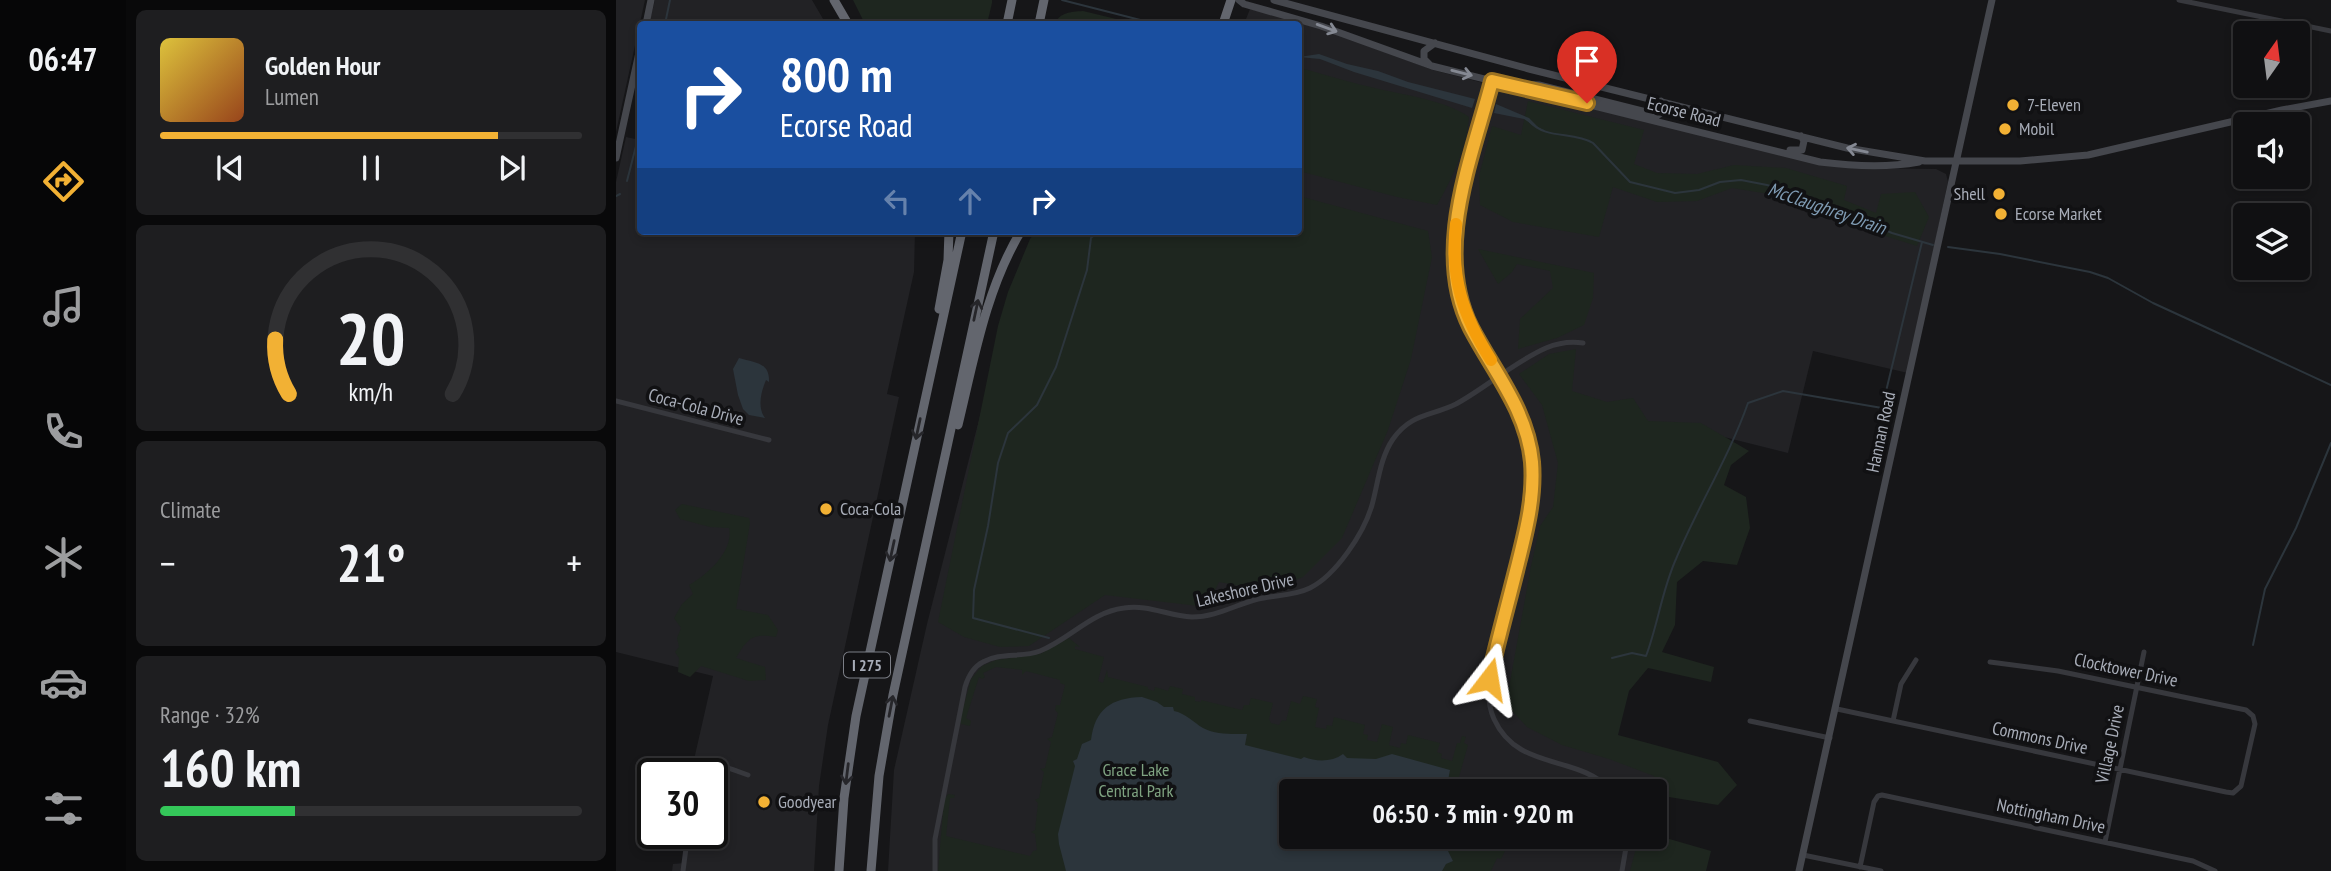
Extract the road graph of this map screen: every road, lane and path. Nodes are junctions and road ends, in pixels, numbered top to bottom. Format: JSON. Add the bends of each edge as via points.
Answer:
{"nodes":[{"id":1,"x":651,"y":0,"type":"edge"},
{"id":2,"x":834,"y":0,"type":"edge"},
{"id":3,"x":1012,"y":0,"type":"edge"},
{"id":4,"x":1231,"y":0,"type":"edge"},
{"id":5,"x":1240,"y":0,"type":"edge"},
{"id":6,"x":1274,"y":0,"type":"edge"},
{"id":7,"x":1992,"y":0,"type":"edge"},
{"id":8,"x":2179,"y":0,"type":"edge"},
{"id":9,"x":1044,"y":1,"type":"edge"},
{"id":10,"x":647,"y":21,"type":"edge"},
{"id":11,"x":846,"y":21,"type":"edge"},
{"id":12,"x":1008,"y":21,"type":"edge"},
{"id":13,"x":1040,"y":21,"type":"edge"},
{"id":14,"x":1224,"y":21,"type":"edge"},
{"id":15,"x":2331,"y":31,"type":"edge"},
{"id":16,"x":1435,"y":43,"type":"junction"},
{"id":17,"x":637,"y":62,"type":"edge"},
{"id":18,"x":1432,"y":66,"type":"junction"},
{"id":19,"x":1492,"y":81,"type":"junction"},
{"id":20,"x":1514,"y":85,"type":"junction"},
{"id":21,"x":1661,"y":101,"type":"junction"},
{"id":22,"x":2331,"y":101,"type":"edge"},
{"id":23,"x":1801,"y":136,"type":"junction"},
{"id":24,"x":1742,"y":143,"type":"junction"},
{"id":25,"x":616,"y":158,"type":"edge"},
{"id":26,"x":1925,"y":161,"type":"junction"},
{"id":27,"x":1958,"y":162,"type":"junction"},
{"id":28,"x":948,"y":235,"type":"edge"},
{"id":29,"x":961,"y":235,"type":"edge"},
{"id":30,"x":993,"y":235,"type":"edge"},
{"id":31,"x":1019,"y":235,"type":"edge"},
{"id":32,"x":1583,"y":343,"type":"dead end"},
{"id":33,"x":1501,"y":376,"type":"junction"},
{"id":34,"x":925,"y":398,"type":"junction"},
{"id":35,"x":616,"y":401,"type":"edge"},
{"id":36,"x":769,"y":440,"type":"dead end"},
{"id":37,"x":942,"y":473,"type":"junction"},
{"id":38,"x":2144,"y":652,"type":"dead end"},
{"id":39,"x":1916,"y":660,"type":"dead end"},
{"id":40,"x":1990,"y":663,"type":"dead end"},
{"id":41,"x":2136,"y":687,"type":"junction"},
{"id":42,"x":1837,"y":709,"type":"junction"},
{"id":43,"x":1750,"y":721,"type":"dead end"},
{"id":44,"x":1893,"y":721,"type":"junction"},
{"id":45,"x":1830,"y":738,"type":"junction"},
{"id":46,"x":728,"y":770,"type":"edge"},
{"id":47,"x":2118,"y":770,"type":"junction"},
{"id":48,"x":748,"y":775,"type":"dead end"},
{"id":49,"x":1596,"y":779,"type":"edge"},
{"id":50,"x":2236,"y":791,"type":"joint"},
{"id":51,"x":2105,"y":842,"type":"junction"},
{"id":52,"x":686,"y":849,"type":"edge"},
{"id":53,"x":1626,"y":849,"type":"edge"},
{"id":54,"x":1803,"y":855,"type":"junction"},
{"id":55,"x":1860,"y":867,"type":"junction"},
{"id":56,"x":683,"y":871,"type":"edge"},
{"id":57,"x":839,"y":871,"type":"edge"},
{"id":58,"x":870,"y":871,"type":"edge"},
{"id":59,"x":935,"y":871,"type":"edge"},
{"id":60,"x":1622,"y":871,"type":"edge"},
{"id":61,"x":1799,"y":871,"type":"edge"},
{"id":62,"x":1881,"y":871,"type":"edge"},
{"id":63,"x":2215,"y":871,"type":"edge"}],
"edges":[{"from":1,"to":10,"type":"main road"},
{"from":2,"to":11,"type":"highway"},
{"from":3,"to":12,"type":"highway"},
{"from":4,"to":14,"type":"highway"},
{"from":5,"to":18,"type":"main road","name":"Ecorse Road","one_way":true},
{"from":6,"to":16,"type":"main road","name":"Ecorse Road"},
{"from":7,"to":27,"type":"main road","name":"Hannan Road"},
{"from":8,"to":15,"type":"street"},
{"from":9,"to":13,"type":"highway"},
{"from":16,"to":18,"type":"main road","via":[[1423,59]]},
{"from":16,"to":21,"type":"main road","name":"Ecorse Road"},
{"from":17,"to":25,"type":"main road"},
{"from":18,"to":19,"type":"main road","name":"Ecorse Road","one_way":true},
{"from":19,"to":20,"type":"main road","name":"Ecorse Road"},
{"from":19,"to":33,"type":"street","via":[[1457,217],[1454,254],[1466,314]]},
{"from":20,"to":21,"type":"main road","via":[[1539,85],[1658,115],[1664,111]]},
{"from":20,"to":24,"type":"main road","name":"Ecorse Road"},
{"from":21,"to":23,"type":"main road","name":"Ecorse Road"},
{"from":22,"to":27,"type":"main road","name":"Ecorse Road","via":[[2088,155]]},
{"from":23,"to":24,"type":"main road","via":[[1804,144],[1799,152]]},
{"from":26,"to":23,"type":"main road","name":"Ecorse Road","one_way":true},
{"from":24,"to":26,"type":"main road","name":"Ecorse Road","via":[[1844,165]]},
{"from":26,"to":27,"type":"main road","name":"Ecorse Road"},
{"from":27,"to":42,"type":"main road","name":"Hannan Road"},
{"from":28,"to":34,"type":"highway"},
{"from":29,"to":34,"type":"highway","number":"I 275"},
{"from":37,"to":30,"type":"highway","number":"I 275","one_way":true},
{"from":31,"to":37,"type":"highway","via":[[994,289]]},
{"from":32,"to":33,"type":"street","name":"Lakeshore Drive","via":[[1544,349]]},
{"from":33,"to":49,"type":"street","via":[[1524,422],[1532,459],[1532,491],[1490,676],[1489,705],[1498,727],[1519,748],[1534,757],[1586,771]]},
{"from":33,"to":59,"type":"street","name":"Lakeshore Drive","via":[[1454,405],[1418,417],[1397,435],[1387,451],[1362,530],[1330,573],[1313,587],[1210,615],[1186,616],[1140,607],[1114,609],[1043,650],[994,657],[979,664],[965,687],[935,839]]},
{"from":34,"to":57,"type":"highway","number":"I 275","one_way":true,"via":[[856,716]]},
{"from":35,"to":36,"type":"street","name":"Coca-Cola Drive"},
{"from":58,"to":37,"type":"highway","number":"I 275","one_way":true,"via":[[888,723]]},
{"from":38,"to":41,"type":"street","name":"Village Drive"},
{"from":39,"to":44,"type":"street","via":[[1901,684]]},
{"from":40,"to":41,"type":"street","name":"Clocktower Drive"},
{"from":41,"to":47,"type":"street","name":"Village Drive"},
{"from":41,"to":50,"type":"street","name":"Clocktower Drive","via":[[2243,709],[2253,716],[2255,727],[2242,784]]},
{"from":42,"to":44,"type":"street","name":"Commons Drive"},
{"from":42,"to":45,"type":"main road","name":"Hannan Road"},
{"from":43,"to":45,"type":"street"},
{"from":44,"to":47,"type":"street","name":"Commons Drive"},
{"from":45,"to":54,"type":"main road","name":"Hannan Road"},
{"from":46,"to":48,"type":"street"},
{"from":47,"to":50,"type":"street","name":"Commons Drive"},
{"from":47,"to":51,"type":"street","name":"Village Drive"},
{"from":51,"to":55,"type":"street","name":"Nottingham Drive","via":[[1885,795],[1874,802]]},
{"from":51,"to":63,"type":"street","name":"Nottingham Drive"},
{"from":52,"to":56,"type":"street"},
{"from":53,"to":60,"type":"street"},
{"from":54,"to":55,"type":"street"},
{"from":54,"to":61,"type":"main road","name":"Hannan Road"},
{"from":55,"to":62,"type":"street"}]}
